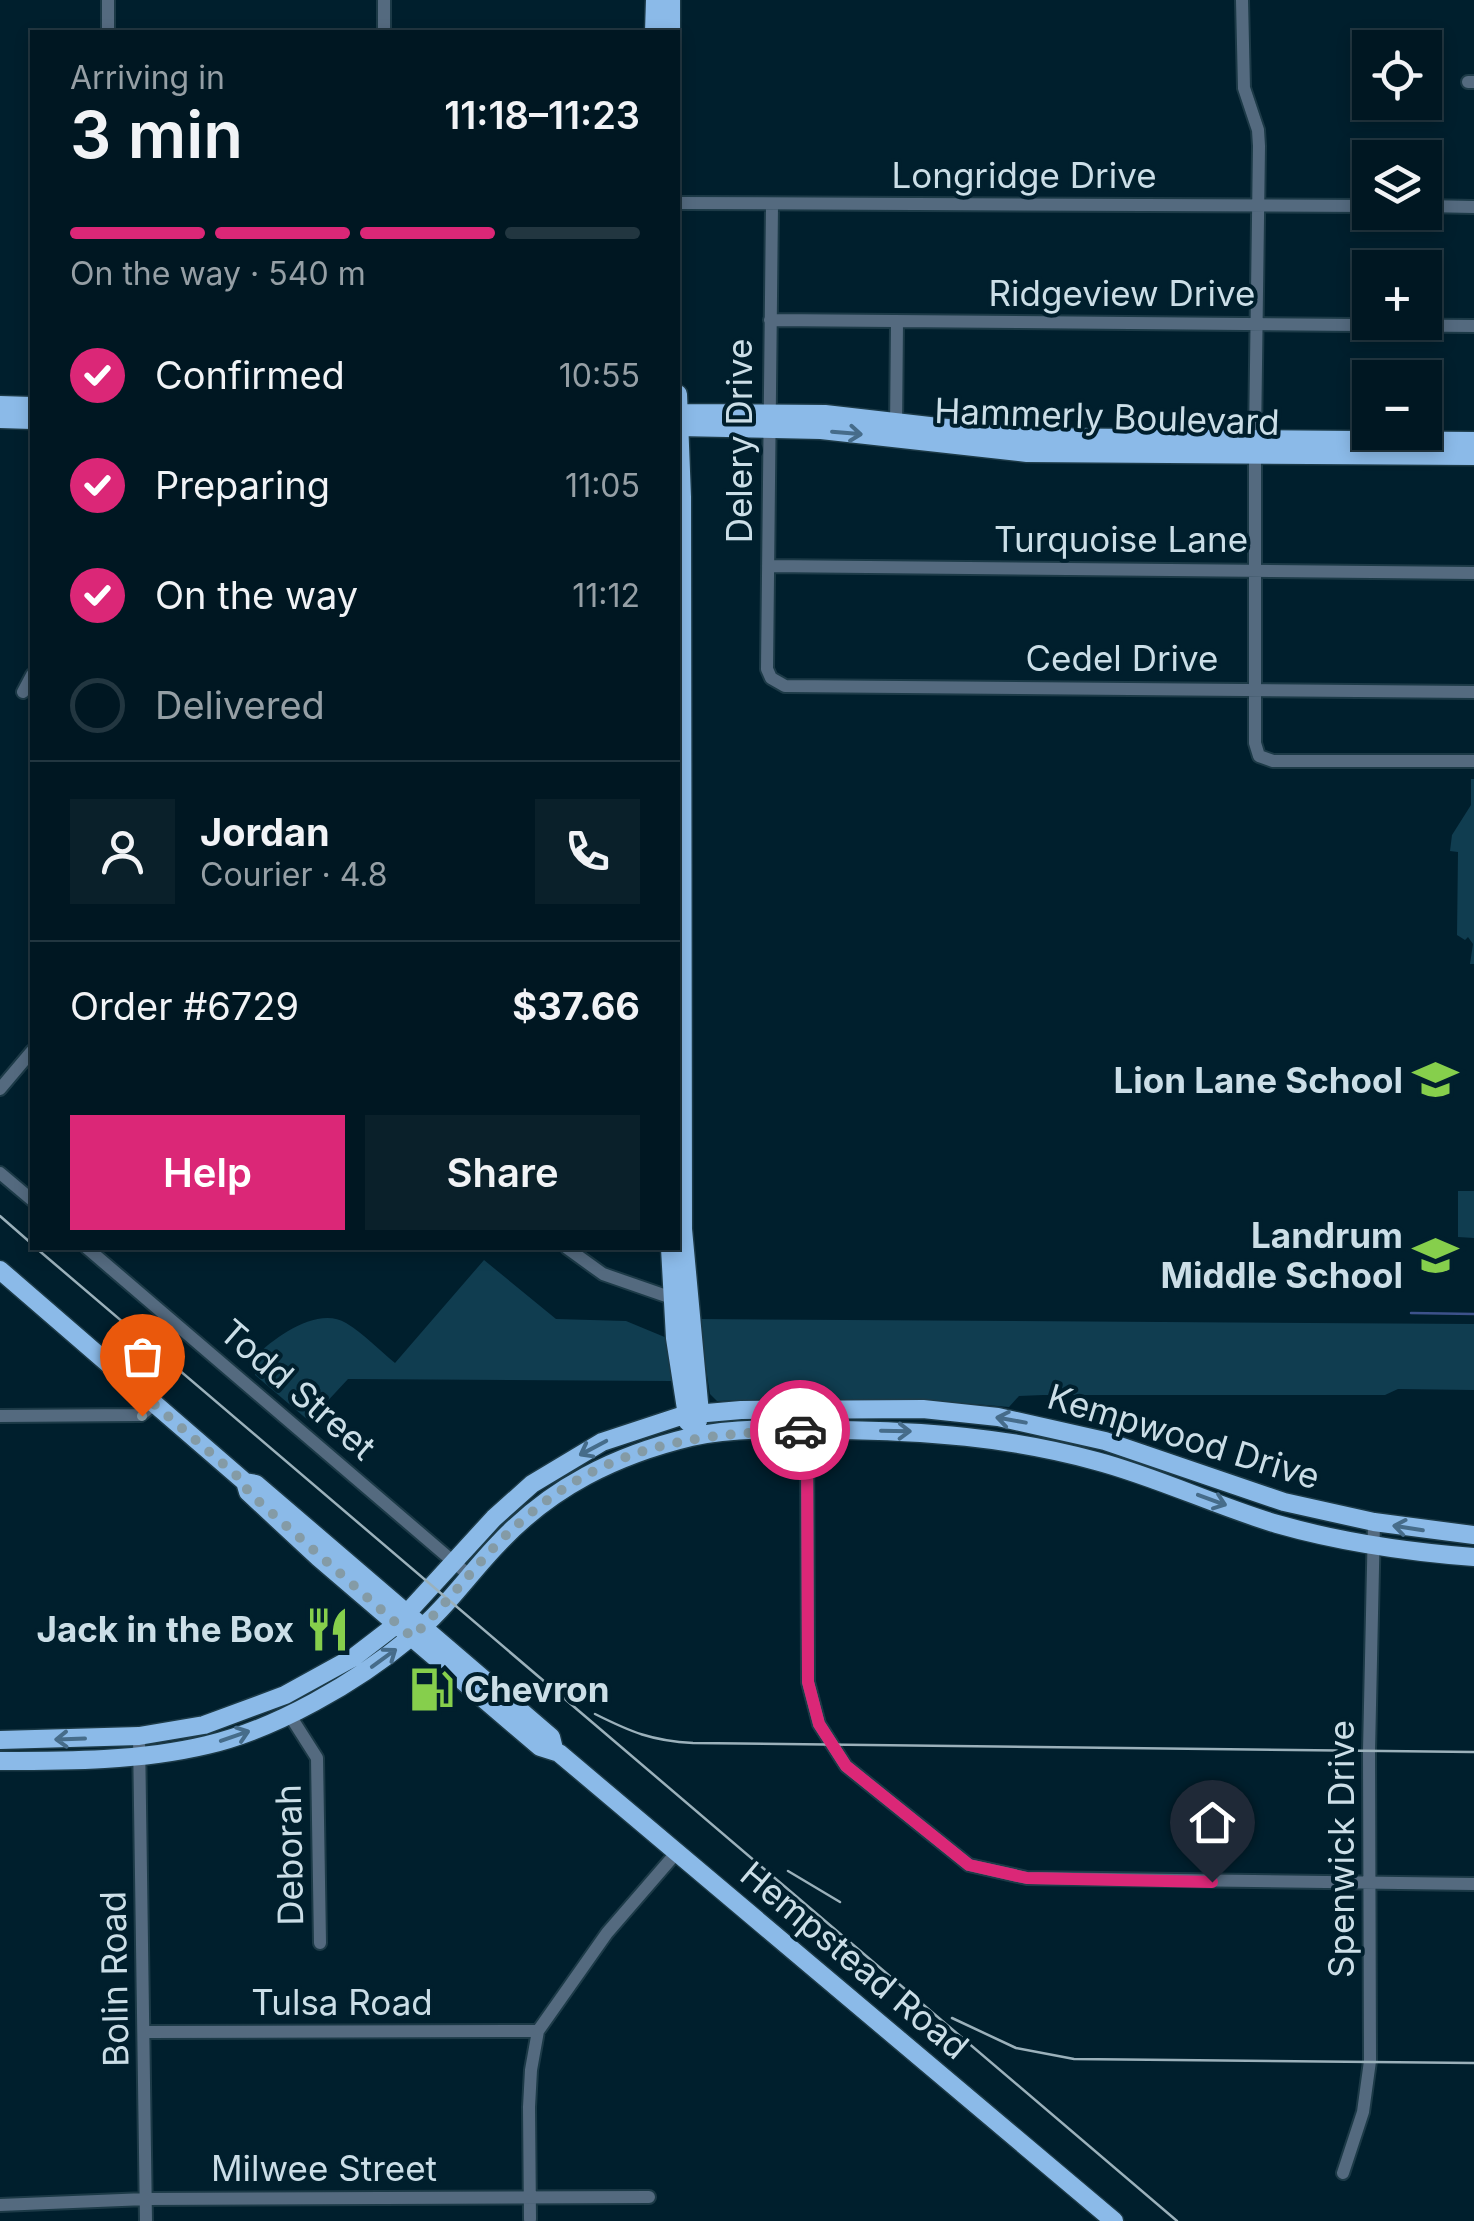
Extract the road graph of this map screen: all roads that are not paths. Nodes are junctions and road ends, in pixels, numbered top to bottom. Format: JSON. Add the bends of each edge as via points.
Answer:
{"nodes":[{"id":1,"x":108,"y":0,"type":"edge"},
{"id":2,"x":384,"y":0,"type":"edge"},
{"id":3,"x":655,"y":0,"type":"edge"},
{"id":4,"x":672,"y":0,"type":"edge"},
{"id":5,"x":1242,"y":0,"type":"edge"},
{"id":6,"x":108,"y":30,"type":"edge"},
{"id":7,"x":384,"y":30,"type":"edge"},
{"id":8,"x":654,"y":30,"type":"edge"},
{"id":9,"x":671,"y":30,"type":"edge"},
{"id":10,"x":680,"y":203,"type":"edge"},
{"id":11,"x":772,"y":204,"type":"junction"},
{"id":12,"x":1258,"y":205,"type":"junction"},
{"id":13,"x":1352,"y":206,"type":"edge"},
{"id":14,"x":1442,"y":206,"type":"edge"},
{"id":15,"x":1474,"y":207,"type":"edge"},
{"id":16,"x":770,"y":320,"type":"junction"},
{"id":17,"x":897,"y":322,"type":"junction"},
{"id":18,"x":1257,"y":323,"type":"junction"},
{"id":19,"x":1474,"y":326,"type":"edge"},
{"id":20,"x":0,"y":405,"type":"edge"},
{"id":21,"x":30,"y":406,"type":"edge"},
{"id":22,"x":680,"y":415,"type":"edge"},
{"id":23,"x":0,"y":419,"type":"edge"},
{"id":24,"x":30,"y":420,"type":"edge"},
{"id":25,"x":769,"y":421,"type":"junction"},
{"id":26,"x":896,"y":430,"type":"junction"},
{"id":27,"x":1474,"y":440,"type":"edge"},
{"id":28,"x":1352,"y":442,"type":"edge"},
{"id":29,"x":1442,"y":444,"type":"edge"},
{"id":30,"x":1053,"y":445,"type":"junction"},
{"id":31,"x":1255,"y":447,"type":"junction"},
{"id":32,"x":1352,"y":448,"type":"edge"},
{"id":33,"x":1428,"y":450,"type":"edge"},
{"id":34,"x":1474,"y":456,"type":"edge"},
{"id":35,"x":768,"y":566,"type":"junction"},
{"id":36,"x":1256,"y":570,"type":"junction"},
{"id":37,"x":1474,"y":572,"type":"edge"},
{"id":38,"x":771,"y":678,"type":"joint"},
{"id":39,"x":30,"y":679,"type":"edge"},
{"id":40,"x":1256,"y":690,"type":"junction"},
{"id":41,"x":24,"y":692,"type":"dead end"},
{"id":42,"x":1474,"y":692,"type":"edge"},
{"id":43,"x":1474,"y":762,"type":"edge"},
{"id":44,"x":30,"y":1053,"type":"edge"},
{"id":45,"x":680,"y":1055,"type":"edge"},
{"id":46,"x":0,"y":1089,"type":"edge"},
{"id":47,"x":0,"y":1172,"type":"edge"},
{"id":48,"x":30,"y":1198,"type":"edge"},
{"id":49,"x":90,"y":1250,"type":"edge"},
{"id":50,"x":570,"y":1250,"type":"edge"},
{"id":51,"x":670,"y":1250,"type":"edge"},
{"id":52,"x":0,"y":1270,"type":"edge"},
{"id":53,"x":672,"y":1298,"type":"junction"},
{"id":54,"x":154,"y":1404,"type":"junction"},
{"id":55,"x":692,"y":1414,"type":"junction"},
{"id":56,"x":0,"y":1416,"type":"edge"},
{"id":57,"x":807,"y":1420,"type":"junction"},
{"id":58,"x":694,"y":1436,"type":"junction"},
{"id":59,"x":552,"y":1470,"type":"junction"},
{"id":60,"x":564,"y":1488,"type":"junction"},
{"id":61,"x":1374,"y":1522,"type":"junction"},
{"id":62,"x":1474,"y":1535,"type":"edge"},
{"id":63,"x":1373,"y":1543,"type":"junction"},
{"id":64,"x":1474,"y":1557,"type":"edge"},
{"id":65,"x":455,"y":1562,"type":"junction"},
{"id":66,"x":470,"y":1576,"type":"junction"},
{"id":67,"x":402,"y":1619,"type":"junction"},
{"id":68,"x":417,"y":1632,"type":"junction"},
{"id":69,"x":289,"y":1714,"type":"junction"},
{"id":70,"x":139,"y":1736,"type":"junction"},
{"id":71,"x":0,"y":1740,"type":"edge"},
{"id":72,"x":140,"y":1756,"type":"junction"},
{"id":73,"x":0,"y":1761,"type":"edge"},
{"id":74,"x":677,"y":1852,"type":"junction"},
{"id":75,"x":1370,"y":1882,"type":"junction"},
{"id":76,"x":1474,"y":1884,"type":"edge"},
{"id":77,"x":320,"y":1943,"type":"dead end"},
{"id":78,"x":145,"y":2032,"type":"junction"},
{"id":79,"x":538,"y":2032,"type":"junction"},
{"id":80,"x":1343,"y":2173,"type":"dead end"},
{"id":81,"x":531,"y":2196,"type":"junction"},
{"id":82,"x":649,"y":2198,"type":"dead end"},
{"id":83,"x":146,"y":2199,"type":"junction"},
{"id":84,"x":0,"y":2204,"type":"edge"},
{"id":85,"x":530,"y":2220,"type":"edge"},
{"id":86,"x":146,"y":2221,"type":"edge"},
{"id":87,"x":1114,"y":2221,"type":"edge"}],
"edges":[{"from":1,"to":6,"type":"street"},
{"from":2,"to":7,"type":"street"},
{"from":3,"to":8,"type":"main road"},
{"from":4,"to":9,"type":"main road"},
{"from":5,"to":12,"type":"street","via":[[1244,88],[1258,130]]},
{"from":10,"to":11,"type":"street","name":"Longridge Drive"},
{"from":11,"to":12,"type":"street","name":"Longridge Drive"},
{"from":11,"to":16,"type":"street","name":"Delery Drive"},
{"from":12,"to":13,"type":"street","name":"Longridge Drive"},
{"from":12,"to":18,"type":"street"},
{"from":14,"to":15,"type":"street"},
{"from":16,"to":17,"type":"street","name":"Ridgeview Drive"},
{"from":16,"to":25,"type":"street","name":"Delery Drive"},
{"from":17,"to":18,"type":"street","name":"Ridgeview Drive"},
{"from":17,"to":26,"type":"street"},
{"from":18,"to":19,"type":"street","name":"Ridgeview Drive"},
{"from":18,"to":31,"type":"street"},
{"from":20,"to":21,"type":"main road"},
{"from":22,"to":25,"type":"main road","name":"Hammerly Boulevard"},
{"from":23,"to":24,"type":"main road"},
{"from":25,"to":26,"type":"main road","name":"Hammerly Boulevard","via":[[821,430]]},
{"from":25,"to":35,"type":"street","name":"Delery Drive"},
{"from":26,"to":30,"type":"main road","name":"Hammerly Boulevard","via":[[957,448]]},
{"from":27,"to":29,"type":"main road","name":"Hammerly Boulevard"},
{"from":28,"to":31,"type":"main road","name":"Hammerly Boulevard","via":[[1314,439]]},
{"from":30,"to":31,"type":"main road","name":"Hammerly Boulevard"},
{"from":30,"to":31,"type":"main road","name":"Hammerly Boulevard","via":[[1201,455]]},
{"from":31,"to":32,"type":"main road","name":"Hammerly Boulevard"},
{"from":31,"to":36,"type":"street"},
{"from":33,"to":34,"type":"main road","name":"Hammerly Boulevard"},
{"from":35,"to":36,"type":"street","name":"Turquoise Lane"},
{"from":35,"to":38,"type":"street","name":"Delery Drive"},
{"from":36,"to":37,"type":"street","name":"Turquoise Lane"},
{"from":36,"to":40,"type":"street"},
{"from":38,"to":40,"type":"street","name":"Cedel Drive","via":[[785,686]]},
{"from":39,"to":41,"type":"street"},
{"from":40,"to":42,"type":"street","name":"Cedel Drive"},
{"from":40,"to":43,"type":"street","via":[[1259,756]]},
{"from":44,"to":46,"type":"street"},
{"from":45,"to":55,"type":"main road"},
{"from":47,"to":48,"type":"street"},
{"from":49,"to":65,"type":"street","name":"Todd Street"},
{"from":50,"to":53,"type":"street","via":[[603,1274]]},
{"from":51,"to":53,"type":"main road"},
{"from":52,"to":54,"type":"main road","name":"Hempstead Road"},
{"from":53,"to":55,"type":"main road"},
{"from":54,"to":56,"type":"street","via":[[142,1416]]},
{"from":54,"to":67,"type":"main road","name":"Hempstead Road","via":[[244,1482],[256,1484]]},
{"from":55,"to":57,"type":"main road","name":"Kempwood Drive"},
{"from":55,"to":58,"type":"main road"},
{"from":55,"to":59,"type":"main road","name":"Kempwood Drive","one_way":true,"via":[[602,1442]]},
{"from":57,"to":58,"type":"main road","name":"Kempwood Drive"},
{"from":61,"to":57,"type":"main road","name":"Kempwood Drive","one_way":true,"via":[[1284,1502],[1045,1426],[924,1409]]},
{"from":57,"to":63,"type":"main road","name":"Kempwood Drive","one_way":true,"via":[[1043,1448],[1278,1524]]},
{"from":57,"to":75,"type":"street","via":[[808,1682],[819,1724],[846,1766],[969,1865],[1027,1878]]},
{"from":58,"to":60,"type":"main road","name":"Kempwood Drive","via":[[620,1458]]},
{"from":59,"to":60,"type":"main road"},
{"from":59,"to":65,"type":"main road","name":"Kempwood Drive","via":[[494,1518]]},
{"from":60,"to":66,"type":"main road","name":"Kempwood Drive"},
{"from":62,"to":61,"type":"main road","name":"Kempwood Drive","one_way":true},
{"from":61,"to":63,"type":"street","name":"Spenwick Drive"},
{"from":63,"to":64,"type":"main road","name":"Kempwood Drive"},
{"from":63,"to":75,"type":"street","name":"Spenwick Drive"},
{"from":65,"to":66,"type":"street","name":"Todd Street"},
{"from":65,"to":67,"type":"main road","name":"Kempwood Drive"},
{"from":66,"to":68,"type":"main road","name":"Kempwood Drive"},
{"from":67,"to":68,"type":"main road","name":"Hempstead Road"},
{"from":67,"to":70,"type":"main road","name":"Kempwood Drive","via":[[354,1657],[285,1695],[204,1725]]},
{"from":69,"to":68,"type":"main road","name":"Kempwood Drive","one_way":true,"via":[[365,1672]]},
{"from":68,"to":74,"type":"main road","name":"Hempstead Road","via":[[551,1736],[554,1748]]},
{"from":72,"to":69,"type":"main road","name":"Kempwood Drive","one_way":true,"via":[[221,1741]]},
{"from":69,"to":77,"type":"street","name":"Deborah","via":[[317,1758]]},
{"from":70,"to":71,"type":"main road","name":"Kempwood Drive","one_way":true},
{"from":70,"to":72,"type":"street","name":"Bolin Road"},
{"from":72,"to":73,"type":"main road","name":"Kempwood Drive"},
{"from":72,"to":78,"type":"street","name":"Bolin Road"},
{"from":74,"to":79,"type":"street","via":[[606,1933]]},
{"from":74,"to":87,"type":"main road","name":"Hempstead Road"},
{"from":75,"to":76,"type":"street"},
{"from":75,"to":80,"type":"street","name":"Spenwick Drive","via":[[1370,2061],[1364,2112]]},
{"from":78,"to":79,"type":"street","name":"Tulsa Road"},
{"from":78,"to":83,"type":"street","name":"Bolin Road"},
{"from":79,"to":81,"type":"street","via":[[529,2107]]},
{"from":81,"to":82,"type":"street","name":"Milwee Street"},
{"from":81,"to":83,"type":"street","name":"Milwee Street"},
{"from":81,"to":85,"type":"street"},
{"from":83,"to":84,"type":"street","name":"Milwee Street"},
{"from":83,"to":86,"type":"street","name":"Bolin Road"}]}
